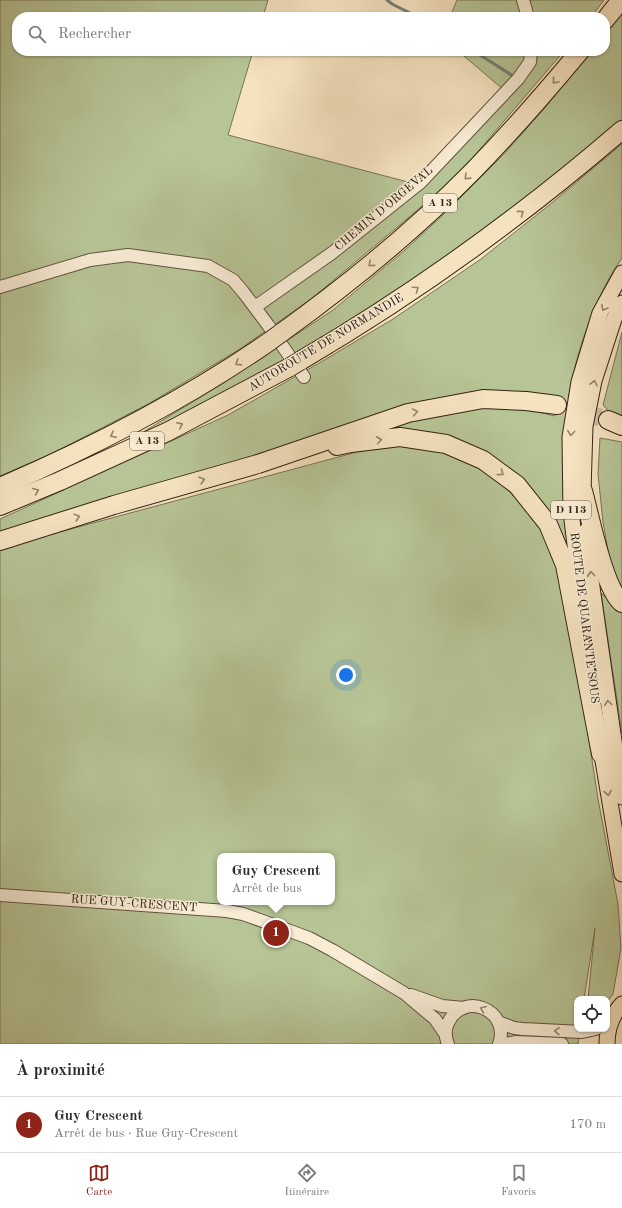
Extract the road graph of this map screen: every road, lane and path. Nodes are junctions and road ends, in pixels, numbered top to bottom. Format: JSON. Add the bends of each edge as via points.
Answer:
{"nodes":[{"id":1,"x":523,"y":0,"type":"edge"},
{"id":2,"x":621,"y":0,"type":"edge"},
{"id":3,"x":527,"y":12,"type":"edge"},
{"id":4,"x":610,"y":14,"type":"edge"},
{"id":5,"x":531,"y":56,"type":"edge"},
{"id":6,"x":576,"y":56,"type":"edge"},
{"id":7,"x":622,"y":130,"type":"edge"},
{"id":8,"x":622,"y":273,"type":"edge"},
{"id":9,"x":0,"y":287,"type":"edge"},
{"id":10,"x":622,"y":303,"type":"edge"},
{"id":11,"x":255,"y":308,"type":"junction"},
{"id":12,"x":298,"y":368,"type":"junction"},
{"id":13,"x":557,"y":405,"type":"tunnel mouth"},
{"id":14,"x":258,"y":464,"type":"junction"},
{"id":15,"x":0,"y":487,"type":"edge"},
{"id":16,"x":584,"y":491,"type":"junction"},
{"id":17,"x":0,"y":506,"type":"edge"},
{"id":18,"x":0,"y":541,"type":"edge"},
{"id":19,"x":622,"y":603,"type":"edge"},
{"id":20,"x":601,"y":754,"type":"junction"},
{"id":21,"x":622,"y":797,"type":"edge"},
{"id":22,"x":622,"y":874,"type":"edge"},
{"id":23,"x":0,"y":895,"type":"edge"},
{"id":24,"x":12,"y":896,"type":"junction"},
{"id":25,"x":0,"y":900,"type":"edge"},
{"id":26,"x":404,"y":993,"type":"junction"},
{"id":27,"x":464,"y":1008,"type":"junction"},
{"id":28,"x":614,"y":1014,"type":"edge"},
{"id":29,"x":498,"y":1022,"type":"junction"},
{"id":30,"x":574,"y":1032,"type":"edge"},
{"id":31,"x":447,"y":1040,"type":"edge"},
{"id":32,"x":540,"y":1043,"type":"edge"},
{"id":33,"x":499,"y":1044,"type":"edge"},
{"id":34,"x":506,"y":1044,"type":"edge"},
{"id":35,"x":562,"y":1044,"type":"edge"},
{"id":36,"x":607,"y":1044,"type":"edge"}],
"edges":[{"from":1,"to":3,"type":"street"},
{"from":2,"to":4,"type":"highway"},
{"from":5,"to":11,"type":"street","name":"CHEMIN D'ORGEVAL","via":[[530,62],[518,79],[420,182],[332,253]]},
{"from":6,"to":15,"type":"highway","number":"A 13","one_way":true,"via":[[473,171],[325,302],[205,384],[153,414]]},
{"from":12,"to":7,"type":"highway","name":"AUTOROUTE DE NORMANDIE","number":"A 13","one_way":true,"via":[[522,213]]},
{"from":8,"to":20,"type":"main road","name":"ROUTE DE QUARANTE SOUS","number":"D 113","one_way":true,"via":[[600,314],[579,382],[570,437],[571,512]]},
{"from":9,"to":11,"type":"street","via":[[90,260],[128,255],[208,266],[233,280]]},
{"from":16,"to":10,"type":"main road","name":"ROUTE DE QUARANTE SOUS","number":"D 113","one_way":true,"via":[[585,426],[594,381],[614,319]]},
{"from":11,"to":12,"type":"street"},
{"from":17,"to":12,"type":"highway","name":"AUTOROUTE DE NORMANDIE","number":"A 13","one_way":true,"via":[[169,431]]},
{"from":14,"to":13,"type":"highway","one_way":true,"via":[[408,413],[483,399]]},
{"from":18,"to":14,"type":"highway","one_way":true},
{"from":14,"to":20,"type":"highway","one_way":true,"via":[[351,443],[400,437],[446,444],[483,460],[517,485],[548,524],[565,565]]},
{"from":16,"to":19,"type":"highway","via":[[608,582]]},
{"from":21,"to":16,"type":"main road","name":"ROUTE DE QUARANTE SOUS","number":"D 113","one_way":true,"via":[[591,580]]},
{"from":20,"to":22,"type":"main road","name":"ROUTE DE QUARANTE SOUS","number":"D 113","one_way":true},
{"from":23,"to":24,"type":"street","name":"RUE GUY-CRESCENT"},
{"from":24,"to":25,"type":"street","name":"RUE GUY-CRESCENT"},
{"from":24,"to":26,"type":"street","name":"RUE GUY-CRESCENT","via":[[234,912],[309,938]]},
{"from":26,"to":27,"type":"street","name":"RUE GUY-CRESCENT","via":[[442,1006]]},
{"from":26,"to":31,"type":"street","name":"RUE GUY-CRESCENT","via":[[435,1019]]},
{"from":29,"to":27,"type":"street","name":"RUE GUY-CRESCENT","one_way":true,"via":[[482,1007]]},
{"from":27,"to":31,"type":"street","via":[[455,1013],[449,1021]]},
{"from":28,"to":36,"type":"main road"},
{"from":30,"to":29,"type":"street","one_way":true,"via":[[523,1030]]},
{"from":29,"to":33,"type":"street","via":[[501,1032]]},
{"from":32,"to":34,"type":"street"},
{"from":32,"to":35,"type":"street"}]}
